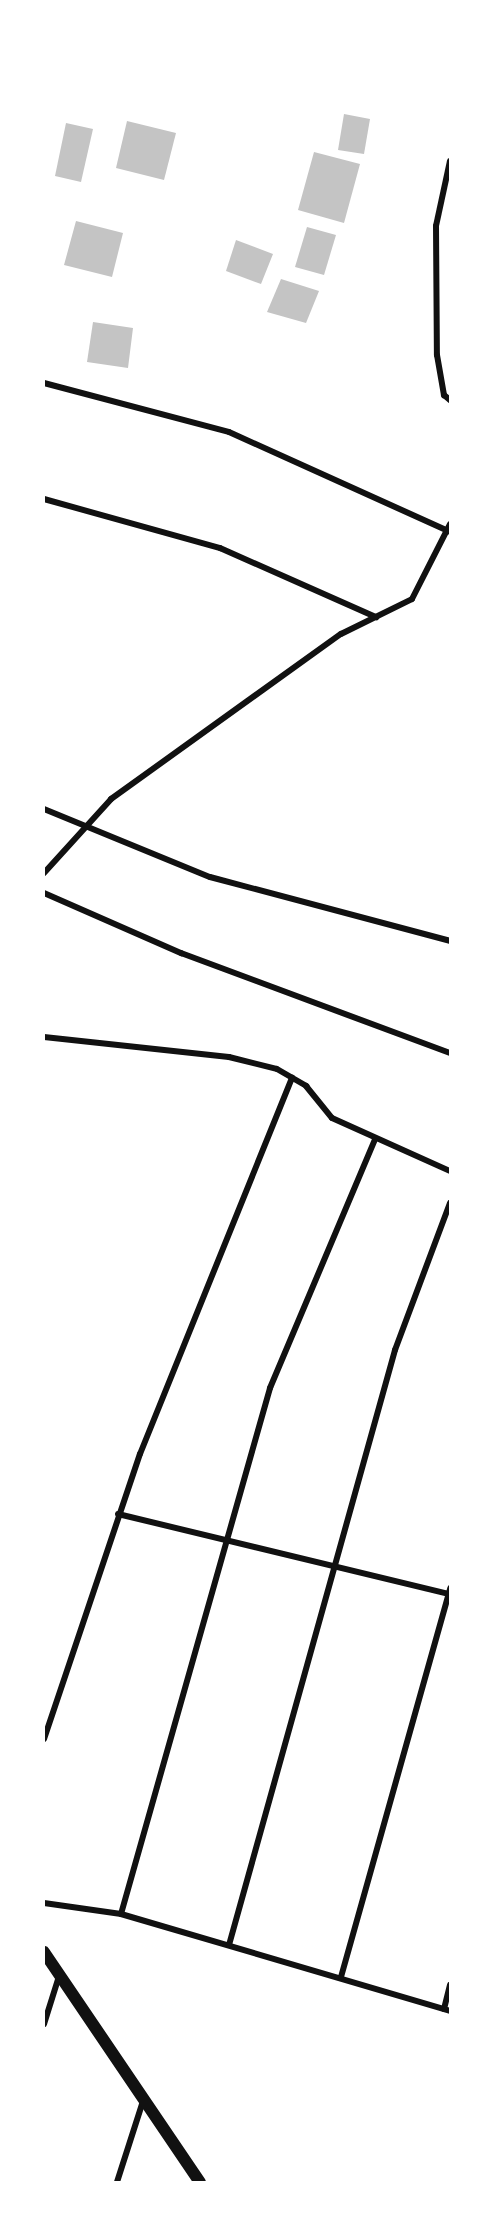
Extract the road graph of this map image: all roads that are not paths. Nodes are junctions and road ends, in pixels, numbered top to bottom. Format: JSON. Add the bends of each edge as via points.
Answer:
{"nodes":[{"id":1,"x":450,"y":161,"type":"edge"},
{"id":2,"x":44,"y":383,"type":"edge"},
{"id":3,"x":450,"y":400,"type":"edge"},
{"id":4,"x":44,"y":499,"type":"edge"},
{"id":5,"x":449,"y":529,"type":"edge"},
{"id":6,"x":376,"y":617,"type":"junction"},
{"id":7,"x":44,"y":809,"type":"edge"},
{"id":8,"x":86,"y":826,"type":"junction"},
{"id":9,"x":44,"y":873,"type":"edge"},
{"id":10,"x":44,"y":893,"type":"edge"},
{"id":11,"x":450,"y":941,"type":"edge"},
{"id":12,"x":44,"y":1037,"type":"edge"},
{"id":13,"x":450,"y":1053,"type":"edge"},
{"id":14,"x":292,"y":1077,"type":"junction"},
{"id":15,"x":375,"y":1140,"type":"junction"},
{"id":16,"x":450,"y":1171,"type":"edge"},
{"id":17,"x":450,"y":1203,"type":"edge"},
{"id":18,"x":118,"y":1515,"type":"junction"},
{"id":19,"x":223,"y":1542,"type":"junction"},
{"id":20,"x":334,"y":1569,"type":"junction"},
{"id":21,"x":450,"y":1591,"type":"edge"},
{"id":22,"x":44,"y":1739,"type":"edge"},
{"id":23,"x":44,"y":1903,"type":"edge"},
{"id":24,"x":121,"y":1914,"type":"junction"},
{"id":25,"x":229,"y":1945,"type":"junction"},
{"id":26,"x":44,"y":1952,"type":"edge"},
{"id":27,"x":59,"y":1975,"type":"junction"},
{"id":28,"x":341,"y":1977,"type":"junction"},
{"id":29,"x":450,"y":1985,"type":"edge"},
{"id":30,"x":447,"y":2010,"type":"edge"},
{"id":31,"x":44,"y":2024,"type":"edge"},
{"id":32,"x":144,"y":2098,"type":"junction"},
{"id":33,"x":117,"y":2182,"type":"edge"},
{"id":34,"x":200,"y":2182,"type":"edge"}],
"edges":[{"from":1,"to":3,"type":"street","via":[[436,225],[437,355],[444,395]]},
{"from":2,"to":5,"type":"street","via":[[228,432]]},
{"from":4,"to":6,"type":"street","via":[[220,548]]},
{"from":5,"to":6,"type":"street","via":[[412,599]]},
{"from":6,"to":8,"type":"street","via":[[341,634],[111,799]]},
{"from":7,"to":8,"type":"street"},
{"from":8,"to":9,"type":"street"},
{"from":8,"to":11,"type":"street","via":[[210,877]]},
{"from":10,"to":13,"type":"street","via":[[181,952]]},
{"from":12,"to":14,"type":"street","via":[[229,1057]]},
{"from":14,"to":15,"type":"street","via":[[333,1118]]},
{"from":14,"to":18,"type":"street"},
{"from":15,"to":16,"type":"street"},
{"from":15,"to":19,"type":"street","via":[[270,1388]]},
{"from":17,"to":20,"type":"street","via":[[395,1350]]},
{"from":18,"to":19,"type":"street"},
{"from":18,"to":22,"type":"street"},
{"from":19,"to":20,"type":"street"},
{"from":19,"to":24,"type":"street"},
{"from":20,"to":21,"type":"street"},
{"from":20,"to":25,"type":"street"},
{"from":21,"to":28,"type":"street"},
{"from":23,"to":24,"type":"street"},
{"from":24,"to":25,"type":"street"},
{"from":25,"to":28,"type":"street"},
{"from":26,"to":27,"type":"main road"},
{"from":27,"to":31,"type":"street"},
{"from":27,"to":32,"type":"main road"},
{"from":28,"to":30,"type":"street"},
{"from":29,"to":30,"type":"street"},
{"from":32,"to":33,"type":"street"},
{"from":32,"to":34,"type":"main road"}]}
